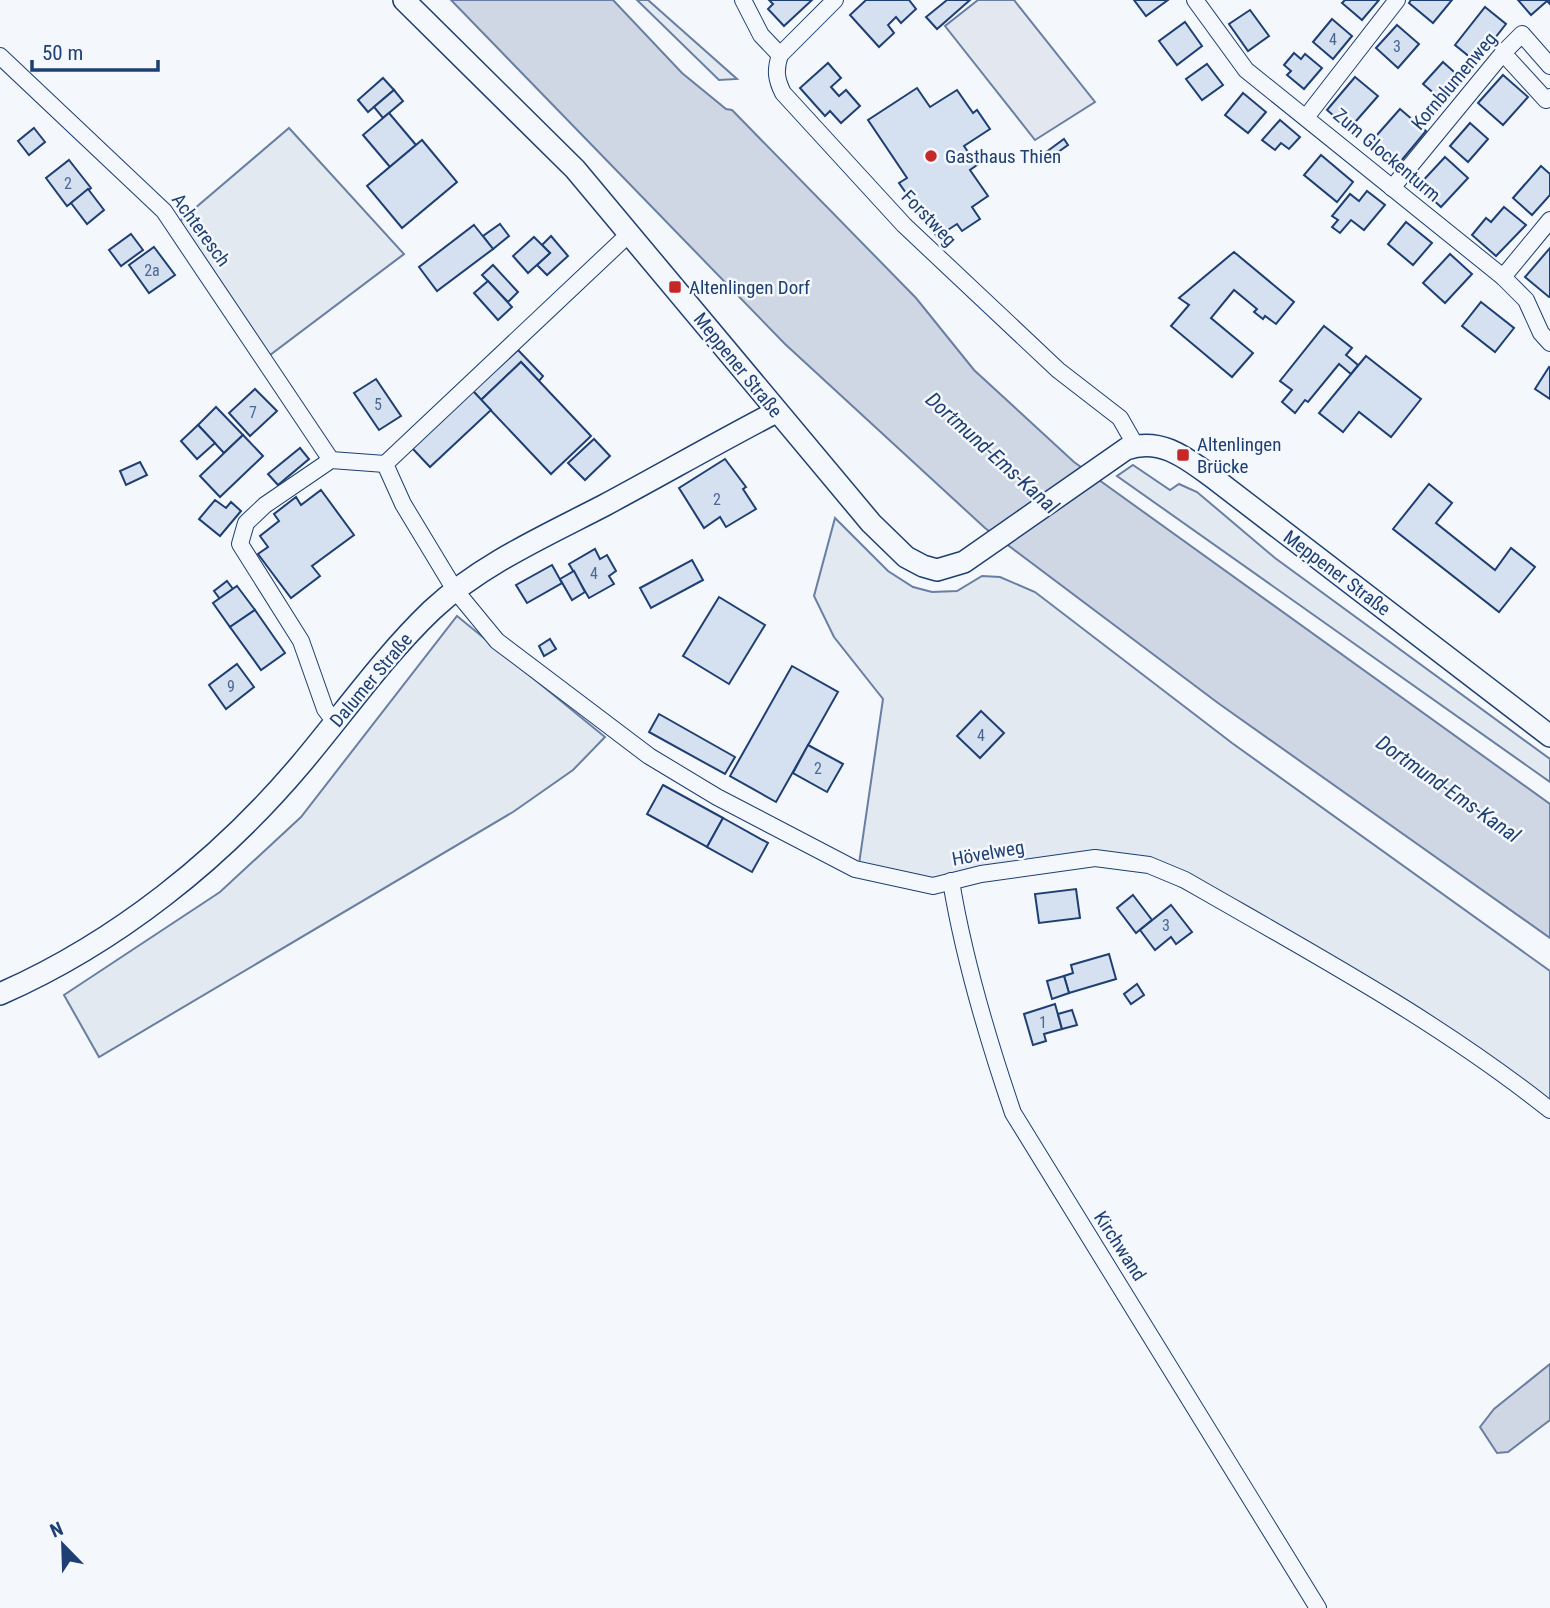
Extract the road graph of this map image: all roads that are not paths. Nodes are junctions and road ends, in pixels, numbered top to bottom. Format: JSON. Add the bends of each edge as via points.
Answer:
{"nodes":[{"id":1,"x":404,"y":0,"type":"edge"},
{"id":2,"x":743,"y":0,"type":"edge"},
{"id":3,"x":835,"y":0,"type":"edge"},
{"id":4,"x":1195,"y":0,"type":"edge"},
{"id":5,"x":1397,"y":0,"type":"edge"},
{"id":6,"x":1503,"y":53,"type":"junction"},
{"id":7,"x":780,"y":55,"type":"junction"},
{"id":8,"x":0,"y":56,"type":"edge"},
{"id":9,"x":1550,"y":66,"type":"edge"},
{"id":10,"x":1550,"y":97,"type":"edge"},
{"id":11,"x":1307,"y":116,"type":"junction"},
{"id":12,"x":1392,"y":188,"type":"junction"},
{"id":13,"x":1550,"y":220,"type":"edge"},
{"id":14,"x":631,"y":233,"type":"junction"},
{"id":15,"x":1503,"y":277,"type":"junction"},
{"id":16,"x":1550,"y":343,"type":"edge"},
{"id":17,"x":776,"y":412,"type":"junction"},
{"id":18,"x":1136,"y":446,"type":"junction"},
{"id":19,"x":331,"y":460,"type":"junction"},
{"id":20,"x":385,"y":464,"type":"junction"},
{"id":21,"x":455,"y":590,"type":"junction"},
{"id":22,"x":335,"y":722,"type":"junction"},
{"id":23,"x":1550,"y":736,"type":"edge"},
{"id":24,"x":951,"y":881,"type":"junction"},
{"id":25,"x":0,"y":994,"type":"edge"},
{"id":26,"x":1550,"y":1110,"type":"edge"},
{"id":27,"x":1318,"y":1608,"type":"edge"}],
"edges":[{"from":1,"to":14,"type":"main road","name":"Meppener Straße","via":[[575,169]]},
{"from":2,"to":7,"type":"street","via":[[761,35]]},
{"from":3,"to":7,"type":"street"},
{"from":4,"to":11,"type":"street","name":"Zum Glockenturm","via":[[1246,70]]},
{"from":5,"to":11,"type":"street"},
{"from":6,"to":9,"type":"street","name":"Kornblumenweg","via":[[1522,34]]},
{"from":6,"to":10,"type":"street","via":[[1546,100]]},
{"from":6,"to":12,"type":"street","name":"Kornblumenweg"},
{"from":7,"to":18,"type":"street","name":"Forstweg","via":[[776,80],[783,93],[904,225],[1058,370],[1120,418]]},
{"from":8,"to":19,"type":"street","name":"Achteresch","via":[[164,211]]},
{"from":11,"to":12,"type":"street","name":"Zum Glockenturm"},
{"from":12,"to":15,"type":"street","name":"Zum Glockenturm"},
{"from":13,"to":15,"type":"street"},
{"from":14,"to":17,"type":"main road","name":"Meppener Straße"},
{"from":14,"to":20,"type":"street"},
{"from":15,"to":16,"type":"street","name":"Zum Glockenturm","via":[[1526,300]]},
{"from":17,"to":18,"type":"main road","name":"Meppener Straße","via":[[906,557],[937,570],[974,556]]},
{"from":17,"to":21,"type":"main road","name":"Dalumer Straße"},
{"from":18,"to":23,"type":"main road","name":"Meppener Straße","via":[[1151,444],[1183,456]]},
{"from":19,"to":20,"type":"street"},
{"from":19,"to":22,"type":"street","via":[[264,505],[246,523],[240,544],[301,641],[325,709]]},
{"from":20,"to":21,"type":"street","via":[[403,504]]},
{"from":21,"to":22,"type":"main road","name":"Dalumer Straße","via":[[396,648]]},
{"from":21,"to":24,"type":"street","name":"Hövelweg","via":[[497,641],[596,719],[717,797],[855,869],[926,885]]},
{"from":22,"to":25,"type":"main road","name":"Dalumer Straße","via":[[258,811],[148,908],[71,957]]},
{"from":24,"to":26,"type":"street","name":"Hövelweg","via":[[1095,858],[1149,865],[1185,880],[1414,1013]]},
{"from":24,"to":27,"type":"street","name":"Kirchwand","via":[[985,1030],[1013,1113]]}]}
